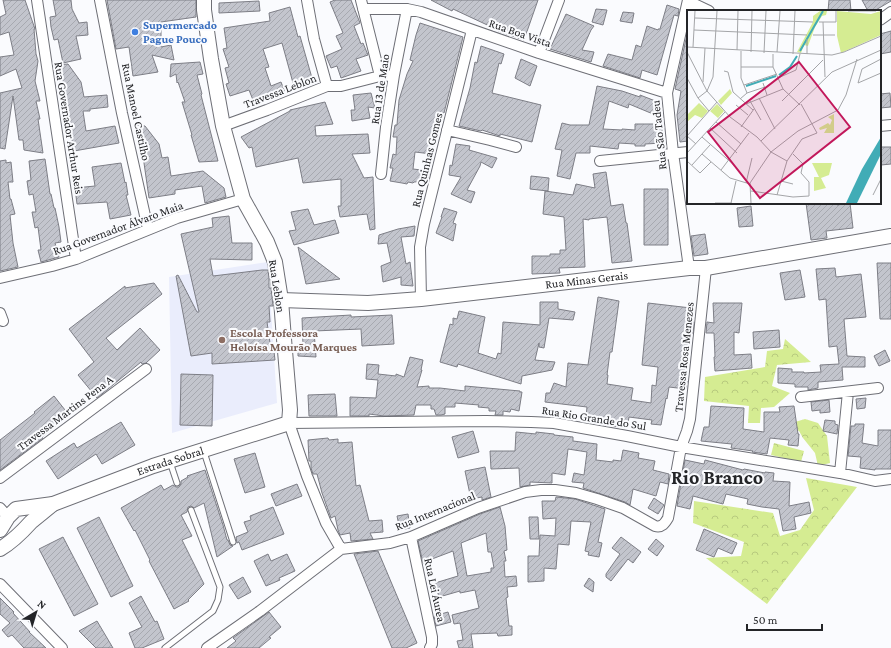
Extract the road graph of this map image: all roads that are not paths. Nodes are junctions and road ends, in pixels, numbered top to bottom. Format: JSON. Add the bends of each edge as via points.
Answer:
{"nodes":[{"id":1,"x":37,"y":0,"type":"edge"},
{"id":2,"x":100,"y":0,"type":"edge"},
{"id":3,"x":204,"y":0,"type":"edge"},
{"id":4,"x":308,"y":0,"type":"edge"},
{"id":5,"x":559,"y":0,"type":"edge"},
{"id":6,"x":688,"y":0,"type":"edge"},
{"id":7,"x":362,"y":5,"type":"edge"},
{"id":8,"x":407,"y":10,"type":"junction"},
{"id":9,"x":707,"y":10,"type":"edge"},
{"id":10,"x":891,"y":12,"type":"edge"},
{"id":11,"x":881,"y":19,"type":"edge"},
{"id":12,"x":472,"y":30,"type":"junction"},
{"id":13,"x":539,"y":53,"type":"junction"},
{"id":14,"x":394,"y":75,"type":"junction"},
{"id":15,"x":380,"y":76,"type":"junction"},
{"id":16,"x":327,"y":86,"type":"junction"},
{"id":17,"x":667,"y":93,"type":"junction"},
{"id":18,"x":891,"y":125,"type":"edge"},
{"id":19,"x":223,"y":126,"type":"junction"},
{"id":20,"x":881,"y":126,"type":"edge"},
{"id":21,"x":448,"y":130,"type":"junction"},
{"id":22,"x":516,"y":147,"type":"dead end"},
{"id":23,"x":687,"y":152,"type":"edge"},
{"id":24,"x":674,"y":153,"type":"junction"},
{"id":25,"x":600,"y":161,"type":"dead end"},
{"id":26,"x":381,"y":174,"type":"dead end"},
{"id":27,"x":243,"y":199,"type":"junction"},
{"id":28,"x":148,"y":229,"type":"junction"},
{"id":29,"x":891,"y":236,"type":"edge"},
{"id":30,"x":76,"y":259,"type":"junction"},
{"id":31,"x":689,"y":268,"type":"junction"},
{"id":32,"x":706,"y":268,"type":"junction"},
{"id":33,"x":0,"y":278,"type":"edge"},
{"id":34,"x":421,"y":299,"type":"junction"},
{"id":35,"x":281,"y":300,"type":"junction"},
{"id":36,"x":146,"y":369,"type":"dead end"},
{"id":37,"x":878,"y":388,"type":"dead end"},
{"id":38,"x":848,"y":392,"type":"junction"},
{"id":39,"x":801,"y":397,"type":"dead end"},
{"id":40,"x":289,"y":423,"type":"junction"},
{"id":41,"x":681,"y":447,"type":"junction"},
{"id":42,"x":204,"y":450,"type":"junction"},
{"id":43,"x":170,"y":461,"type":"junction"},
{"id":44,"x":840,"y":473,"type":"junction"},
{"id":45,"x":0,"y":478,"type":"edge"},
{"id":46,"x":891,"y":479,"type":"edge"},
{"id":47,"x":177,"y":483,"type":"dead end"},
{"id":48,"x":53,"y":504,"type":"junction"},
{"id":49,"x":23,"y":507,"type":"junction"},
{"id":50,"x":191,"y":510,"type":"dead end"},
{"id":51,"x":4,"y":513,"type":"edge"},
{"id":52,"x":668,"y":518,"type":"joint"},
{"id":53,"x":32,"y":521,"type":"junction"},
{"id":54,"x":0,"y":530,"type":"edge"},
{"id":55,"x":411,"y":537,"type":"junction"},
{"id":56,"x":233,"y":542,"type":"dead end"},
{"id":57,"x":2,"y":543,"type":"edge"},
{"id":58,"x":341,"y":549,"type":"junction"},
{"id":59,"x":0,"y":584,"type":"edge"},
{"id":60,"x":211,"y":647,"type":"edge"},
{"id":61,"x":62,"y":648,"type":"edge"},
{"id":62,"x":165,"y":648,"type":"edge"},
{"id":63,"x":430,"y":648,"type":"edge"}],
"edges":[{"from":1,"to":30,"type":"street","name":"Rua Governador Arthur Reis"},
{"from":2,"to":28,"type":"street","name":"Rua Manoel Castilho"},
{"from":3,"to":19,"type":"street","name":"Rua Leblon"},
{"from":4,"to":16,"type":"street","via":[[314,39]]},
{"from":5,"to":13,"type":"street"},
{"from":6,"to":9,"type":"street"},
{"from":6,"to":17,"type":"street","name":"Rua São Tadeu"},
{"from":7,"to":8,"type":"street","name":"Rua Boa Vista"},
{"from":7,"to":15,"type":"street"},
{"from":8,"to":12,"type":"street","name":"Rua Boa Vista","via":[[421,12]]},
{"from":8,"to":14,"type":"street","name":"Rua 13 de Maio"},
{"from":10,"to":11,"type":"street"},
{"from":12,"to":13,"type":"street","name":"Rua Boa Vista"},
{"from":12,"to":21,"type":"street","name":"Rua Quinhas Gomes"},
{"from":13,"to":17,"type":"street","name":"Rua Boa Vista"},
{"from":14,"to":15,"type":"street","name":"Travessa Leblon"},
{"from":14,"to":26,"type":"street","name":"Rua 13 de Maio"},
{"from":15,"to":16,"type":"street","name":"Travessa Leblon","via":[[341,86]]},
{"from":16,"to":19,"type":"street","name":"Travessa Leblon"},
{"from":17,"to":24,"type":"street","name":"Rua São Tadeu"},
{"from":18,"to":20,"type":"street"},
{"from":19,"to":27,"type":"street","name":"Rua Leblon"},
{"from":21,"to":22,"type":"street"},
{"from":21,"to":34,"type":"street","name":"Rua Quinhas Gomes","via":[[420,247]]},
{"from":23,"to":24,"type":"street"},
{"from":24,"to":25,"type":"street"},
{"from":24,"to":31,"type":"street","name":"Rua São Tadeu"},
{"from":27,"to":28,"type":"street","name":"Rua Governador Álvaro Maia"},
{"from":27,"to":35,"type":"street","name":"Rua Leblon","via":[[275,262]]},
{"from":28,"to":30,"type":"street","name":"Rua Governador Álvaro Maia"},
{"from":29,"to":32,"type":"street","name":"Rua Minas Gerais"},
{"from":30,"to":33,"type":"street","name":"Rua Governador Álvaro Maia"},
{"from":31,"to":32,"type":"street","name":"Rua Minas Gerais"},
{"from":31,"to":34,"type":"street","name":"Rua Minas Gerais"},
{"from":32,"to":41,"type":"street","name":"Travessa Rosa Menezes","via":[[690,419]]},
{"from":34,"to":35,"type":"street","name":"Rua Minas Gerais","via":[[368,303]]},
{"from":35,"to":40,"type":"street","name":"Rua Leblon"},
{"from":36,"to":45,"type":"street","name":"Travessa Martins Pena A"},
{"from":37,"to":38,"type":"street"},
{"from":38,"to":39,"type":"street"},
{"from":38,"to":44,"type":"street"},
{"from":40,"to":41,"type":"street","name":"Rua Rio Grande do Sul","via":[[554,423]]},
{"from":40,"to":42,"type":"street","name":"Estrada Sobral"},
{"from":40,"to":58,"type":"street","name":"Rua Leblon","via":[[326,523]]},
{"from":41,"to":44,"type":"street","name":"Rua Rio Grande do Sul"},
{"from":41,"to":52,"type":"street","name":"Travessa Rosa Menezes"},
{"from":42,"to":43,"type":"street","name":"Estrada Sobral"},
{"from":42,"to":56,"type":"lane"},
{"from":43,"to":47,"type":"lane"},
{"from":43,"to":48,"type":"street","name":"Estrada Sobral"},
{"from":44,"to":46,"type":"street","name":"Rua Rio Grande do Sul","via":[[875,481]]},
{"from":48,"to":49,"type":"street","name":"Estrada Sobral"},
{"from":48,"to":53,"type":"street","name":"Estrada Sobral"},
{"from":49,"to":51,"type":"street","name":"Estrada Sobral"},
{"from":49,"to":53,"type":"street"},
{"from":50,"to":62,"type":"lane","via":[[220,587],[218,600],[213,611]]},
{"from":51,"to":54,"type":"street","name":"Estrada Sobral"},
{"from":52,"to":55,"type":"street","name":"Rua Internacional","via":[[658,527],[623,508],[597,498],[541,490],[525,492],[484,505]]},
{"from":53,"to":57,"type":"street","name":"Estrada Sobral","via":[[22,532]]},
{"from":55,"to":58,"type":"street","name":"Rua Internacional","via":[[390,543]]},
{"from":55,"to":63,"type":"street","name":"Rua Lei Áurea","via":[[432,636]]},
{"from":58,"to":60,"type":"street"},
{"from":59,"to":61,"type":"street"}]}
